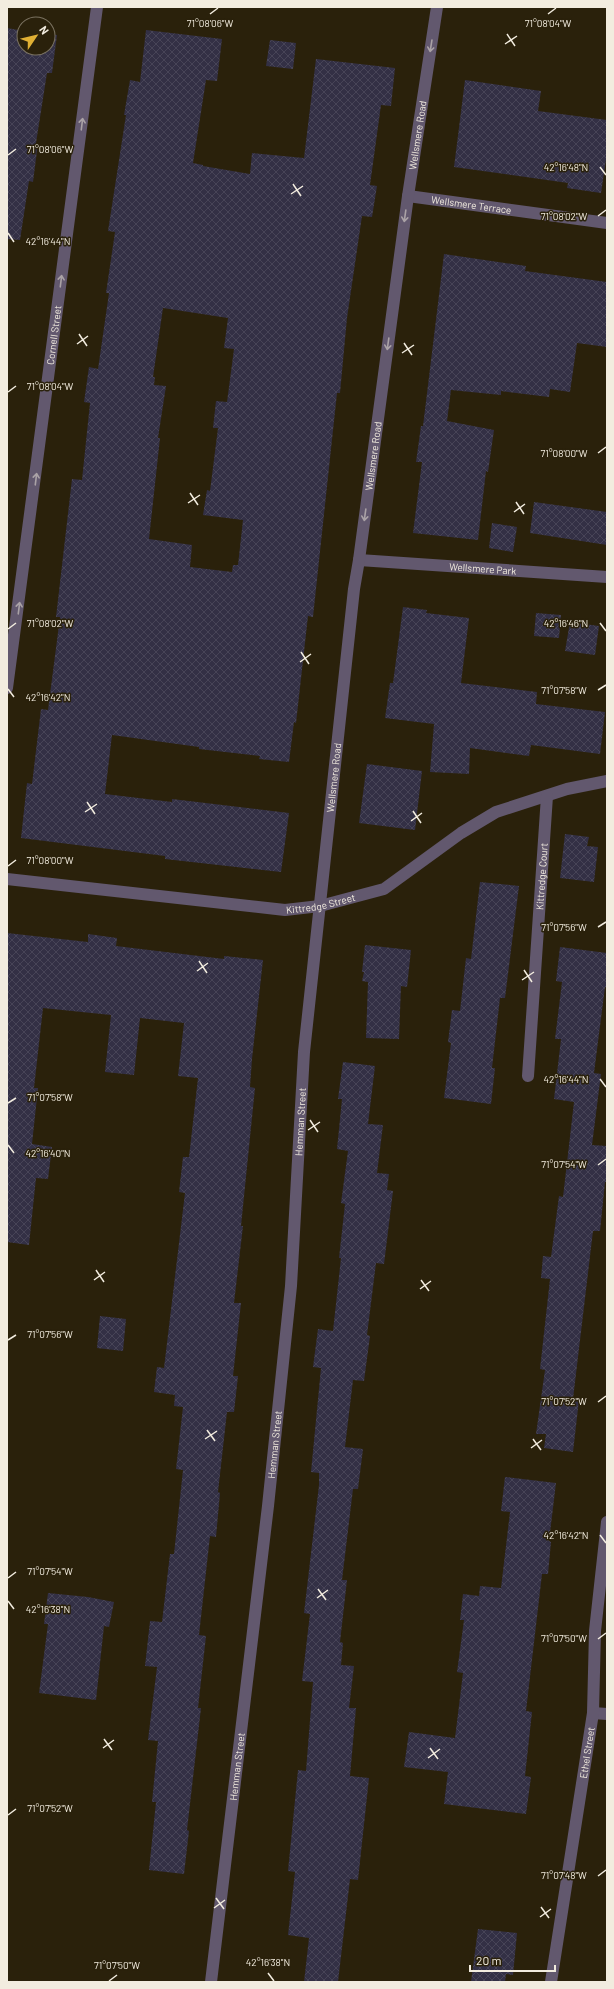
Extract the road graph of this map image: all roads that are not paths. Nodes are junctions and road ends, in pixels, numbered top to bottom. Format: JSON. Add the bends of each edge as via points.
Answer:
{"nodes":[{"id":1,"x":97,"y":7,"type":"edge"},
{"id":2,"x":438,"y":7,"type":"edge"},
{"id":3,"x":408,"y":196,"type":"junction"},
{"id":4,"x":607,"y":223,"type":"edge"},
{"id":5,"x":359,"y":560,"type":"junction"},
{"id":6,"x":607,"y":577,"type":"edge"},
{"id":7,"x":7,"y":688,"type":"edge"},
{"id":8,"x":607,"y":781,"type":"edge"},
{"id":9,"x":547,"y":796,"type":"junction"},
{"id":10,"x":7,"y":879,"type":"edge"},
{"id":11,"x":320,"y":906,"type":"junction"},
{"id":12,"x":528,"y":1076,"type":"dead end"},
{"id":13,"x":607,"y":1522,"type":"edge"},
{"id":14,"x":593,"y":1712,"type":"junction"},
{"id":15,"x":607,"y":1714,"type":"edge"},
{"id":16,"x":211,"y":1982,"type":"edge"},
{"id":17,"x":551,"y":1982,"type":"edge"}],
"edges":[{"from":7,"to":1,"type":"street","name":"Cornell Street","one_way":true},
{"from":2,"to":3,"type":"street","name":"Wellsmere Road","one_way":true},
{"from":3,"to":4,"type":"street","name":"Wellsmere Terrace"},
{"from":3,"to":5,"type":"street","name":"Wellsmere Road","one_way":true},
{"from":5,"to":6,"type":"street","name":"Wellsmere Park"},
{"from":5,"to":11,"type":"street","name":"Wellsmere Road"},
{"from":8,"to":9,"type":"street","name":"Kittredge Street"},
{"from":9,"to":11,"type":"street","name":"Kittredge Street","via":[[496,812],[461,833],[384,889]]},
{"from":9,"to":12,"type":"street","name":"Kittredge Court"},
{"from":10,"to":11,"type":"street","name":"Kittredge Street","via":[[284,910]]},
{"from":11,"to":16,"type":"street","name":"Hemman Street","via":[[304,1052],[291,1286],[268,1506]]},
{"from":13,"to":14,"type":"street","name":"Ethel Street","via":[[595,1631]]},
{"from":14,"to":15,"type":"street"},
{"from":14,"to":17,"type":"street","name":"Ethel Street"}]}
